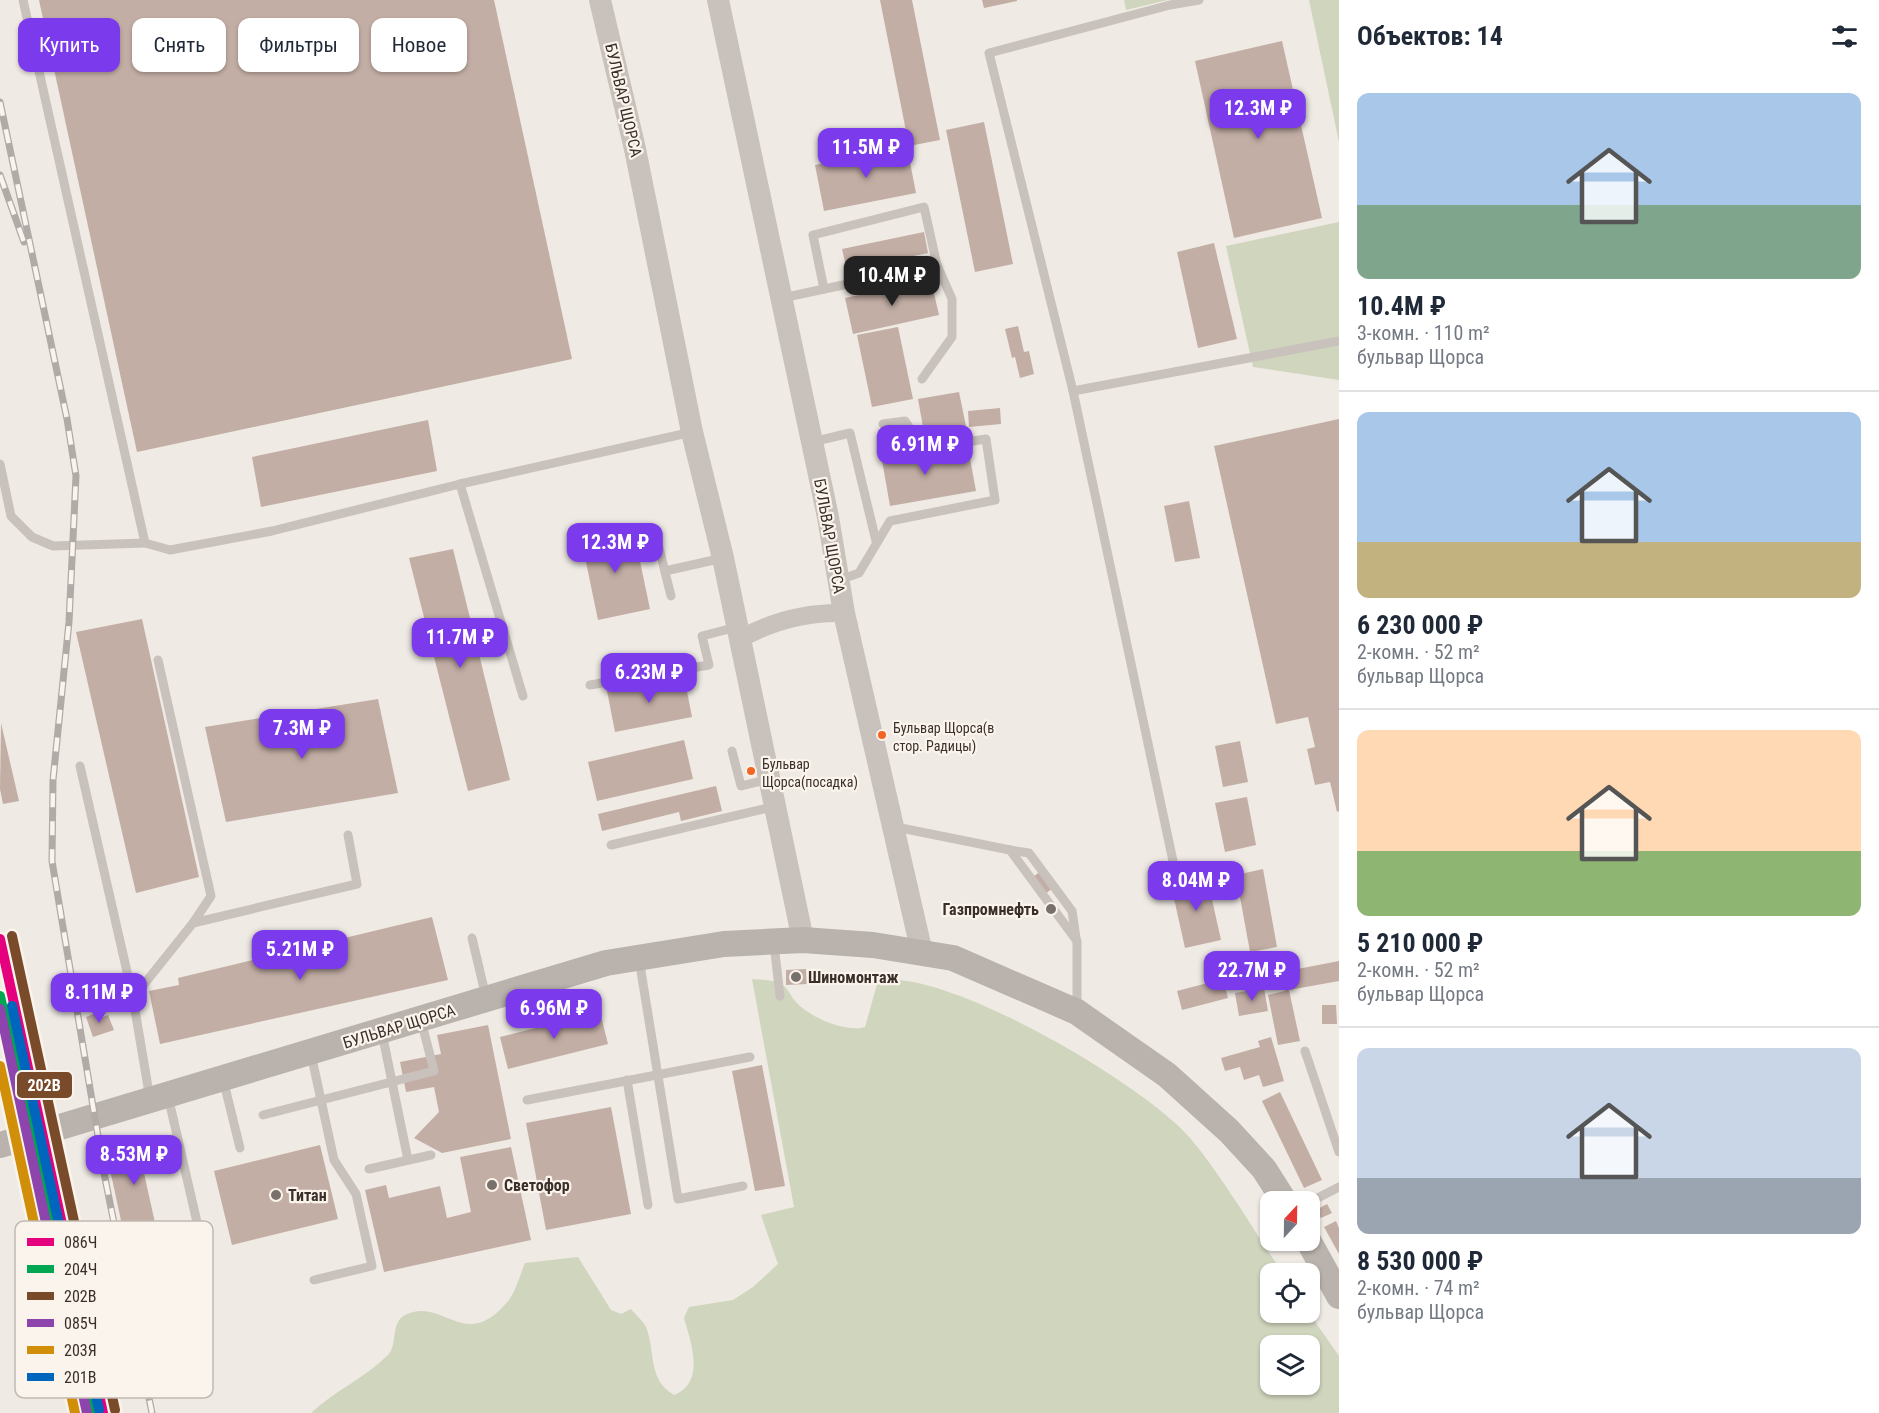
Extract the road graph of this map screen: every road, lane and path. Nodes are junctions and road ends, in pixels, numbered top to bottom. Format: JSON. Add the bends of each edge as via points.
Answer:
{"nodes":[{"id":1,"x":23,"y":0,"type":"edge"},
{"id":2,"x":600,"y":0,"type":"edge"},
{"id":3,"x":718,"y":0,"type":"edge"},
{"id":4,"x":1198,"y":0,"type":"edge"},
{"id":5,"x":1170,"y":2,"type":"edge"},
{"id":6,"x":937,"y":265,"type":"junction"},
{"id":7,"x":824,"y":290,"type":"junction"},
{"id":8,"x":782,"y":298,"type":"junction"},
{"id":9,"x":1339,"y":341,"type":"edge"},
{"id":10,"x":922,"y":379,"type":"dead end"},
{"id":11,"x":1073,"y":391,"type":"junction"},
{"id":12,"x":883,"y":424,"type":"dead end"},
{"id":13,"x":692,"y":432,"type":"junction"},
{"id":14,"x":812,"y":442,"type":"junction"},
{"id":15,"x":0,"y":464,"type":"edge"},
{"id":16,"x":460,"y":484,"type":"junction"},
{"id":17,"x":656,"y":536,"type":"dead end"},
{"id":18,"x":876,"y":541,"type":"junction"},
{"id":19,"x":145,"y":543,"type":"junction"},
{"id":20,"x":723,"y":558,"type":"junction"},
{"id":21,"x":665,"y":571,"type":"junction"},
{"id":22,"x":839,"y":580,"type":"junction"},
{"id":23,"x":671,"y":596,"type":"dead end"},
{"id":24,"x":844,"y":613,"type":"junction"},
{"id":25,"x":739,"y":633,"type":"junction"},
{"id":26,"x":158,"y":660,"type":"dead end"},
{"id":27,"x":590,"y":685,"type":"dead end"},
{"id":28,"x":523,"y":696,"type":"dead end"},
{"id":29,"x":732,"y":751,"type":"dead end"},
{"id":30,"x":80,"y":766,"type":"dead end"},
{"id":31,"x":770,"y":779,"type":"junction"},
{"id":32,"x":776,"y":806,"type":"junction"},
{"id":33,"x":892,"y":826,"type":"junction"},
{"id":34,"x":348,"y":835,"type":"dead end"},
{"id":35,"x":611,"y":845,"type":"dead end"},
{"id":36,"x":1173,"y":861,"type":"dead end"},
{"id":37,"x":193,"y":923,"type":"junction"},
{"id":38,"x":472,"y":938,"type":"dead end"},
{"id":39,"x":803,"y":940,"type":"junction"},
{"id":40,"x":774,"y":941,"type":"junction"},
{"id":41,"x":922,"y":953,"type":"junction"},
{"id":42,"x":638,"y":956,"type":"junction"},
{"id":43,"x":780,"y":996,"type":"dead end"},
{"id":44,"x":133,"y":998,"type":"junction"},
{"id":45,"x":486,"y":999,"type":"junction"},
{"id":46,"x":1077,"y":1012,"type":"junction"},
{"id":47,"x":421,"y":1020,"type":"junction"},
{"id":48,"x":381,"y":1032,"type":"junction"},
{"id":49,"x":1305,"y":1051,"type":"dead end"},
{"id":50,"x":310,"y":1053,"type":"junction"},
{"id":51,"x":750,"y":1057,"type":"dead end"},
{"id":52,"x":659,"y":1073,"type":"junction"},
{"id":53,"x":223,"y":1080,"type":"junction"},
{"id":54,"x":627,"y":1080,"type":"junction"},
{"id":55,"x":392,"y":1082,"type":"junction"},
{"id":56,"x":159,"y":1099,"type":"junction"},
{"id":57,"x":320,"y":1100,"type":"junction"},
{"id":58,"x":527,"y":1100,"type":"dead end"},
{"id":59,"x":263,"y":1115,"type":"dead end"},
{"id":60,"x":0,"y":1145,"type":"edge"},
{"id":61,"x":240,"y":1148,"type":"dead end"},
{"id":62,"x":1339,"y":1152,"type":"edge"},
{"id":63,"x":431,"y":1155,"type":"dead end"},
{"id":64,"x":408,"y":1160,"type":"junction"},
{"id":65,"x":369,"y":1169,"type":"dead end"},
{"id":66,"x":743,"y":1186,"type":"dead end"},
{"id":67,"x":1339,"y":1187,"type":"edge"},
{"id":68,"x":1278,"y":1191,"type":"edge"},
{"id":69,"x":1320,"y":1197,"type":"edge"},
{"id":70,"x":648,"y":1205,"type":"dead end"},
{"id":71,"x":196,"y":1221,"type":"edge"},
{"id":72,"x":1314,"y":1251,"type":"edge"},
{"id":73,"x":314,"y":1280,"type":"dead end"},
{"id":74,"x":1339,"y":1296,"type":"edge"}],
"edges":[{"from":1,"to":19,"type":"lane"},
{"from":2,"to":13,"type":"street","name":"БУЛЬВАР ЩОРСА","via":[[635,149]]},
{"from":3,"to":8,"type":"street","name":"БУЛЬВАР ЩОРСА"},
{"from":4,"to":5,"type":"lane"},
{"from":5,"to":11,"type":"lane","via":[[988,53]]},
{"from":6,"to":7,"type":"lane"},
{"from":6,"to":7,"type":"lane","via":[[924,207],[813,235]]},
{"from":6,"to":10,"type":"lane","via":[[952,299],[952,337]]},
{"from":7,"to":8,"type":"lane"},
{"from":8,"to":14,"type":"street","name":"БУЛЬВАР ЩОРСА"},
{"from":9,"to":11,"type":"lane"},
{"from":11,"to":36,"type":"lane"},
{"from":12,"to":18,"type":"lane","via":[[905,421],[923,448],[986,439],[995,500],[894,519]]},
{"from":13,"to":16,"type":"lane"},
{"from":13,"to":20,"type":"street","name":"БУЛЬВАР ЩОРСА"},
{"from":14,"to":18,"type":"lane","via":[[850,433]]},
{"from":14,"to":22,"type":"street","name":"БУЛЬВАР ЩОРСА"},
{"from":15,"to":19,"type":"lane","via":[[11,516],[32,537],[53,546]]},
{"from":16,"to":19,"type":"lane","via":[[272,531],[170,550]]},
{"from":16,"to":28,"type":"lane"},
{"from":17,"to":21,"type":"lane"},
{"from":18,"to":22,"type":"lane","via":[[859,573]]},
{"from":20,"to":21,"type":"lane"},
{"from":20,"to":25,"type":"street","name":"БУЛЬВАР ЩОРСА"},
{"from":21,"to":23,"type":"lane"},
{"from":22,"to":24,"type":"street","name":"БУЛЬВАР ЩОРСА"},
{"from":24,"to":25,"type":"street","via":[[818,612]]},
{"from":24,"to":33,"type":"street","name":"БУЛЬВАР ЩОРСА"},
{"from":25,"to":27,"type":"lane","via":[[702,636],[709,665]]},
{"from":25,"to":31,"type":"street","name":"БУЛЬВАР ЩОРСА"},
{"from":26,"to":37,"type":"lane","via":[[211,896]]},
{"from":29,"to":31,"type":"lane","via":[[741,786]]},
{"from":30,"to":44,"type":"lane"},
{"from":31,"to":32,"type":"street","name":"БУЛЬВАР ЩОРСА"},
{"from":32,"to":35,"type":"lane"},
{"from":32,"to":39,"type":"street","name":"БУЛЬВАР ЩОРСА"},
{"from":33,"to":41,"type":"street","name":"БУЛЬВАР ЩОРСА"},
{"from":33,"to":46,"type":"lane","via":[[1010,850],[1077,940]]},
{"from":34,"to":37,"type":"lane","via":[[357,884]]},
{"from":37,"to":44,"type":"lane"},
{"from":38,"to":45,"type":"lane"},
{"from":39,"to":40,"type":"main road","name":"БУЛЬВАР ЩОРСА"},
{"from":39,"to":41,"type":"main road","name":"БУЛЬВАР ЩОРСА"},
{"from":40,"to":42,"type":"main road","name":"БУЛЬВАР ЩОРСА"},
{"from":40,"to":43,"type":"lane"},
{"from":41,"to":46,"type":"main road","via":[[953,958]]},
{"from":42,"to":45,"type":"main road","name":"БУЛЬВАР ЩОРСА"},
{"from":42,"to":52,"type":"lane"},
{"from":44,"to":56,"type":"lane"},
{"from":45,"to":47,"type":"main road","name":"БУЛЬВАР ЩОРСА"},
{"from":46,"to":68,"type":"main road","via":[[1167,1075],[1229,1131],[1264,1169]]},
{"from":47,"to":48,"type":"main road","name":"БУЛЬВАР ЩОРСА"},
{"from":47,"to":55,"type":"lane","via":[[434,1071]]},
{"from":48,"to":50,"type":"main road","name":"БУЛЬВАР ЩОРСА"},
{"from":48,"to":55,"type":"lane"},
{"from":49,"to":62,"type":"lane"},
{"from":50,"to":53,"type":"main road","name":"БУЛЬВАР ЩОРСА"},
{"from":50,"to":57,"type":"lane"},
{"from":51,"to":52,"type":"lane"},
{"from":52,"to":54,"type":"lane"},
{"from":52,"to":66,"type":"lane","via":[[678,1199]]},
{"from":53,"to":56,"type":"main road","name":"БУЛЬВАР ЩОРСА"},
{"from":53,"to":61,"type":"lane"},
{"from":54,"to":58,"type":"lane"},
{"from":54,"to":70,"type":"lane"},
{"from":55,"to":57,"type":"lane"},
{"from":55,"to":64,"type":"lane"},
{"from":56,"to":60,"type":"main road","name":"БУЛЬВАР ЩОРСА"},
{"from":56,"to":71,"type":"lane"},
{"from":57,"to":59,"type":"lane"},
{"from":57,"to":73,"type":"lane","via":[[334,1160],[356,1194],[372,1266]]},
{"from":63,"to":64,"type":"lane"},
{"from":64,"to":65,"type":"lane"},
{"from":67,"to":69,"type":"lane"},
{"from":72,"to":74,"type":"main road"}]}
